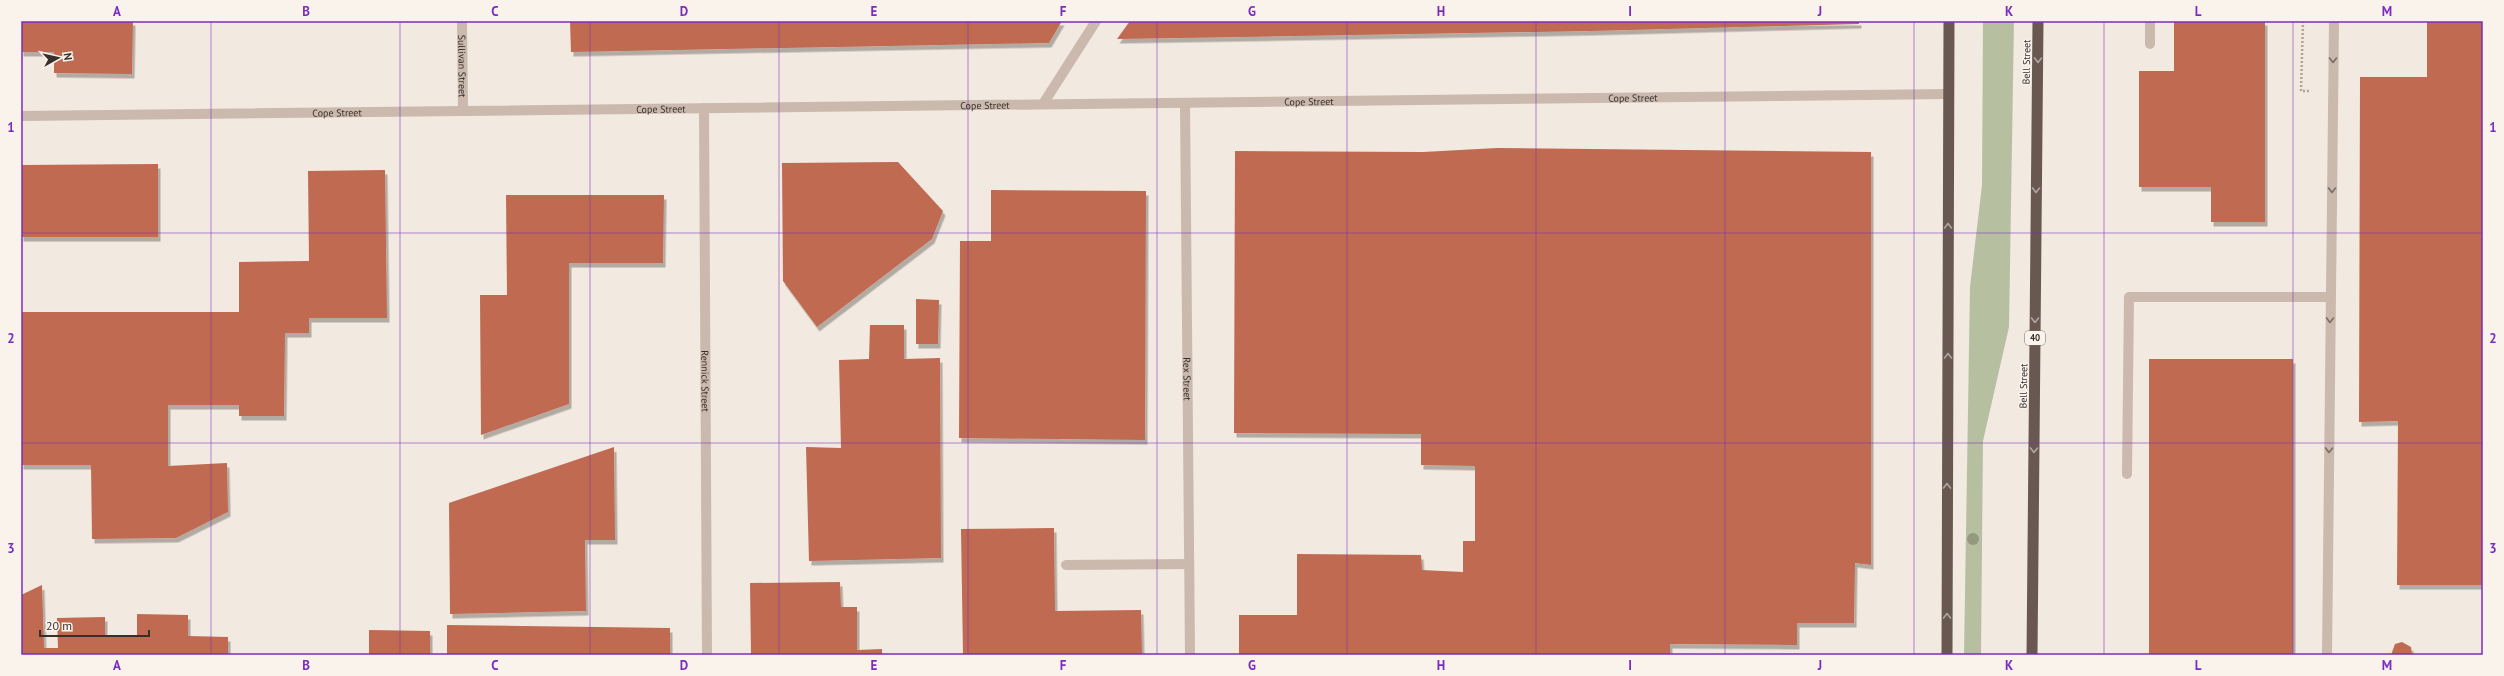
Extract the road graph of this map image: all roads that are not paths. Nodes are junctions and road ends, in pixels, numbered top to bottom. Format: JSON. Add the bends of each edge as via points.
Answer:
{"nodes":[{"id":1,"x":462,"y":21,"type":"edge"},
{"id":2,"x":1096,"y":21,"type":"edge"},
{"id":3,"x":1949,"y":21,"type":"edge"},
{"id":4,"x":2038,"y":21,"type":"edge"},
{"id":5,"x":2150,"y":21,"type":"edge"},
{"id":6,"x":2334,"y":21,"type":"edge"},
{"id":7,"x":2150,"y":44,"type":"dead end"},
{"id":8,"x":1949,"y":94,"type":"junction"},
{"id":9,"x":1185,"y":103,"type":"junction"},
{"id":10,"x":1043,"y":104,"type":"junction"},
{"id":11,"x":704,"y":108,"type":"junction"},
{"id":12,"x":463,"y":111,"type":"junction"},
{"id":13,"x":21,"y":116,"type":"edge"},
{"id":14,"x":2331,"y":297,"type":"junction"},
{"id":15,"x":2127,"y":474,"type":"dead end"},
{"id":16,"x":1189,"y":564,"type":"junction"},
{"id":17,"x":1066,"y":566,"type":"dead end"},
{"id":18,"x":707,"y":655,"type":"edge"},
{"id":19,"x":1190,"y":655,"type":"edge"},
{"id":20,"x":1946,"y":655,"type":"edge"},
{"id":21,"x":2032,"y":655,"type":"edge"},
{"id":22,"x":2327,"y":655,"type":"edge"}],
"edges":[{"from":1,"to":12,"type":"street","name":"Sullivan Street"},
{"from":2,"to":10,"type":"street"},
{"from":3,"to":8,"type":"highway"},
{"from":4,"to":21,"type":"highway","name":"Bell Street","number":"40","one_way":true},
{"from":5,"to":7,"type":"street"},
{"from":6,"to":14,"type":"street","one_way":true},
{"from":8,"to":9,"type":"street","name":"Cope Street"},
{"from":20,"to":8,"type":"highway","one_way":true},
{"from":9,"to":10,"type":"street","name":"Cope Street"},
{"from":9,"to":16,"type":"street","name":"Rex Street"},
{"from":10,"to":11,"type":"street","name":"Cope Street"},
{"from":11,"to":12,"type":"street","name":"Cope Street"},
{"from":11,"to":18,"type":"street","name":"Rennick Street"},
{"from":12,"to":13,"type":"street","name":"Cope Street"},
{"from":14,"to":15,"type":"street","via":[[2129,296]]},
{"from":14,"to":22,"type":"street","one_way":true},
{"from":16,"to":17,"type":"street"},
{"from":16,"to":19,"type":"street","name":"Rex Street"}]}
